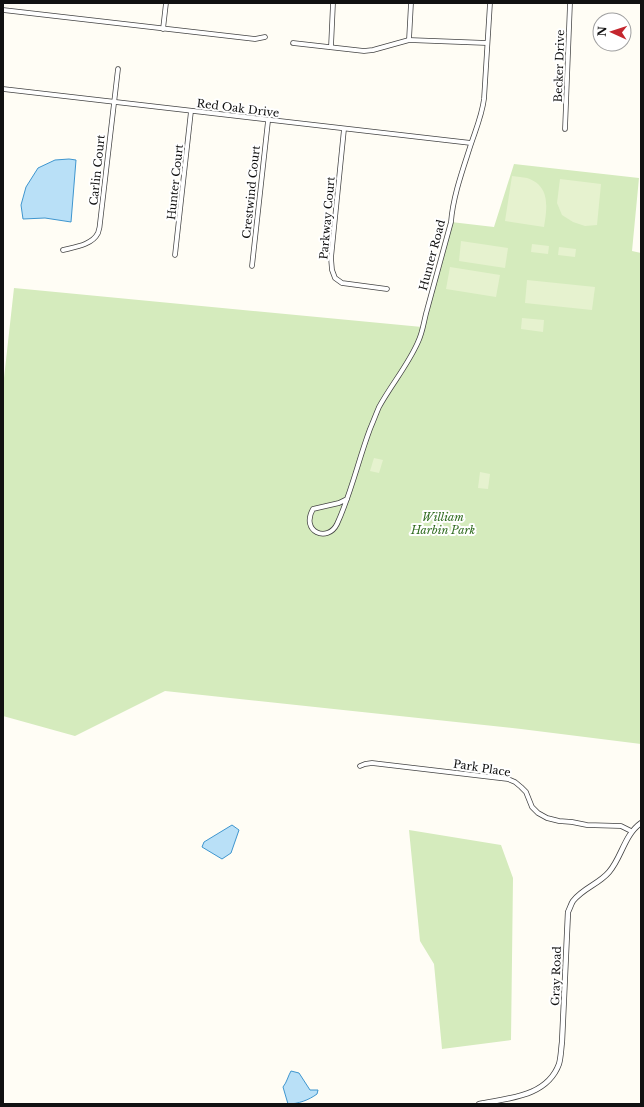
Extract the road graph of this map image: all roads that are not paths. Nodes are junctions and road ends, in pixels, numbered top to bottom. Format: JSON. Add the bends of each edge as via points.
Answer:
{"nodes":[{"id":1,"x":166,"y":3,"type":"edge"},
{"id":2,"x":333,"y":3,"type":"edge"},
{"id":3,"x":411,"y":3,"type":"edge"},
{"id":4,"x":490,"y":3,"type":"edge"},
{"id":5,"x":570,"y":3,"type":"edge"},
{"id":6,"x":3,"y":10,"type":"edge"},
{"id":7,"x":163,"y":29,"type":"junction"},
{"id":8,"x":265,"y":37,"type":"dead end"},
{"id":9,"x":410,"y":40,"type":"junction"},
{"id":10,"x":293,"y":43,"type":"dead end"},
{"id":11,"x":487,"y":43,"type":"junction"},
{"id":12,"x":331,"y":47,"type":"junction"},
{"id":13,"x":118,"y":68,"type":"dead end"},
{"id":14,"x":3,"y":90,"type":"edge"},
{"id":15,"x":114,"y":101,"type":"junction"},
{"id":16,"x":192,"y":111,"type":"junction"},
{"id":17,"x":268,"y":120,"type":"junction"},
{"id":18,"x":344,"y":129,"type":"junction"},
{"id":19,"x":565,"y":129,"type":"dead end"},
{"id":20,"x":472,"y":143,"type":"junction"},
{"id":21,"x":64,"y":250,"type":"dead end"},
{"id":22,"x":176,"y":255,"type":"dead end"},
{"id":23,"x":252,"y":266,"type":"dead end"},
{"id":24,"x":387,"y":289,"type":"dead end"},
{"id":25,"x":346,"y":499,"type":"junction"},
{"id":26,"x":360,"y":766,"type":"dead end"},
{"id":27,"x":641,"y":823,"type":"edge"},
{"id":28,"x":631,"y":832,"type":"junction"},
{"id":29,"x":479,"y":1104,"type":"edge"}],
"edges":[{"from":1,"to":7,"type":"street"},
{"from":2,"to":12,"type":"street"},
{"from":3,"to":9,"type":"street"},
{"from":4,"to":11,"type":"street","name":"Hunter Road"},
{"from":5,"to":19,"type":"street","name":"Becker Drive"},
{"from":6,"to":7,"type":"street"},
{"from":7,"to":8,"type":"street","via":[[255,39]]},
{"from":9,"to":11,"type":"street"},
{"from":9,"to":12,"type":"street","via":[[364,51]]},
{"from":10,"to":12,"type":"street"},
{"from":11,"to":20,"type":"street","name":"Hunter Road","via":[[482,113]]},
{"from":13,"to":15,"type":"street","name":"Carlin Court"},
{"from":14,"to":15,"type":"street","name":"Red Oak Drive"},
{"from":15,"to":16,"type":"street","name":"Red Oak Drive"},
{"from":15,"to":21,"type":"street","name":"Carlin Court","via":[[98,234],[85,244]]},
{"from":16,"to":17,"type":"street","name":"Red Oak Drive"},
{"from":16,"to":22,"type":"street","name":"Hunter Court"},
{"from":17,"to":18,"type":"street","name":"Red Oak Drive"},
{"from":17,"to":23,"type":"street","name":"Crestwind Court"},
{"from":18,"to":20,"type":"street","name":"Red Oak Drive"},
{"from":18,"to":24,"type":"street","name":"Parkway Court","via":[[331,258],[332,270],[335,278],[342,283]]},
{"from":20,"to":25,"type":"street","name":"Hunter Road","via":[[452,207],[451,222],[419,341],[380,406]]},
{"from":25,"to":25,"type":"street","name":"Hunter Road","via":[[331,532],[322,534],[311,527],[309,516],[313,509]]},
{"from":26,"to":28,"type":"street","name":"Park Place","via":[[372,763],[508,780],[521,786],[532,807],[547,818],[587,825],[621,826]]},
{"from":27,"to":28,"type":"street","name":"Gray Road"},
{"from":28,"to":29,"type":"street","name":"Gray Road","via":[[611,870],[572,901],[568,912],[561,1056],[555,1071],[535,1091]]}]}
